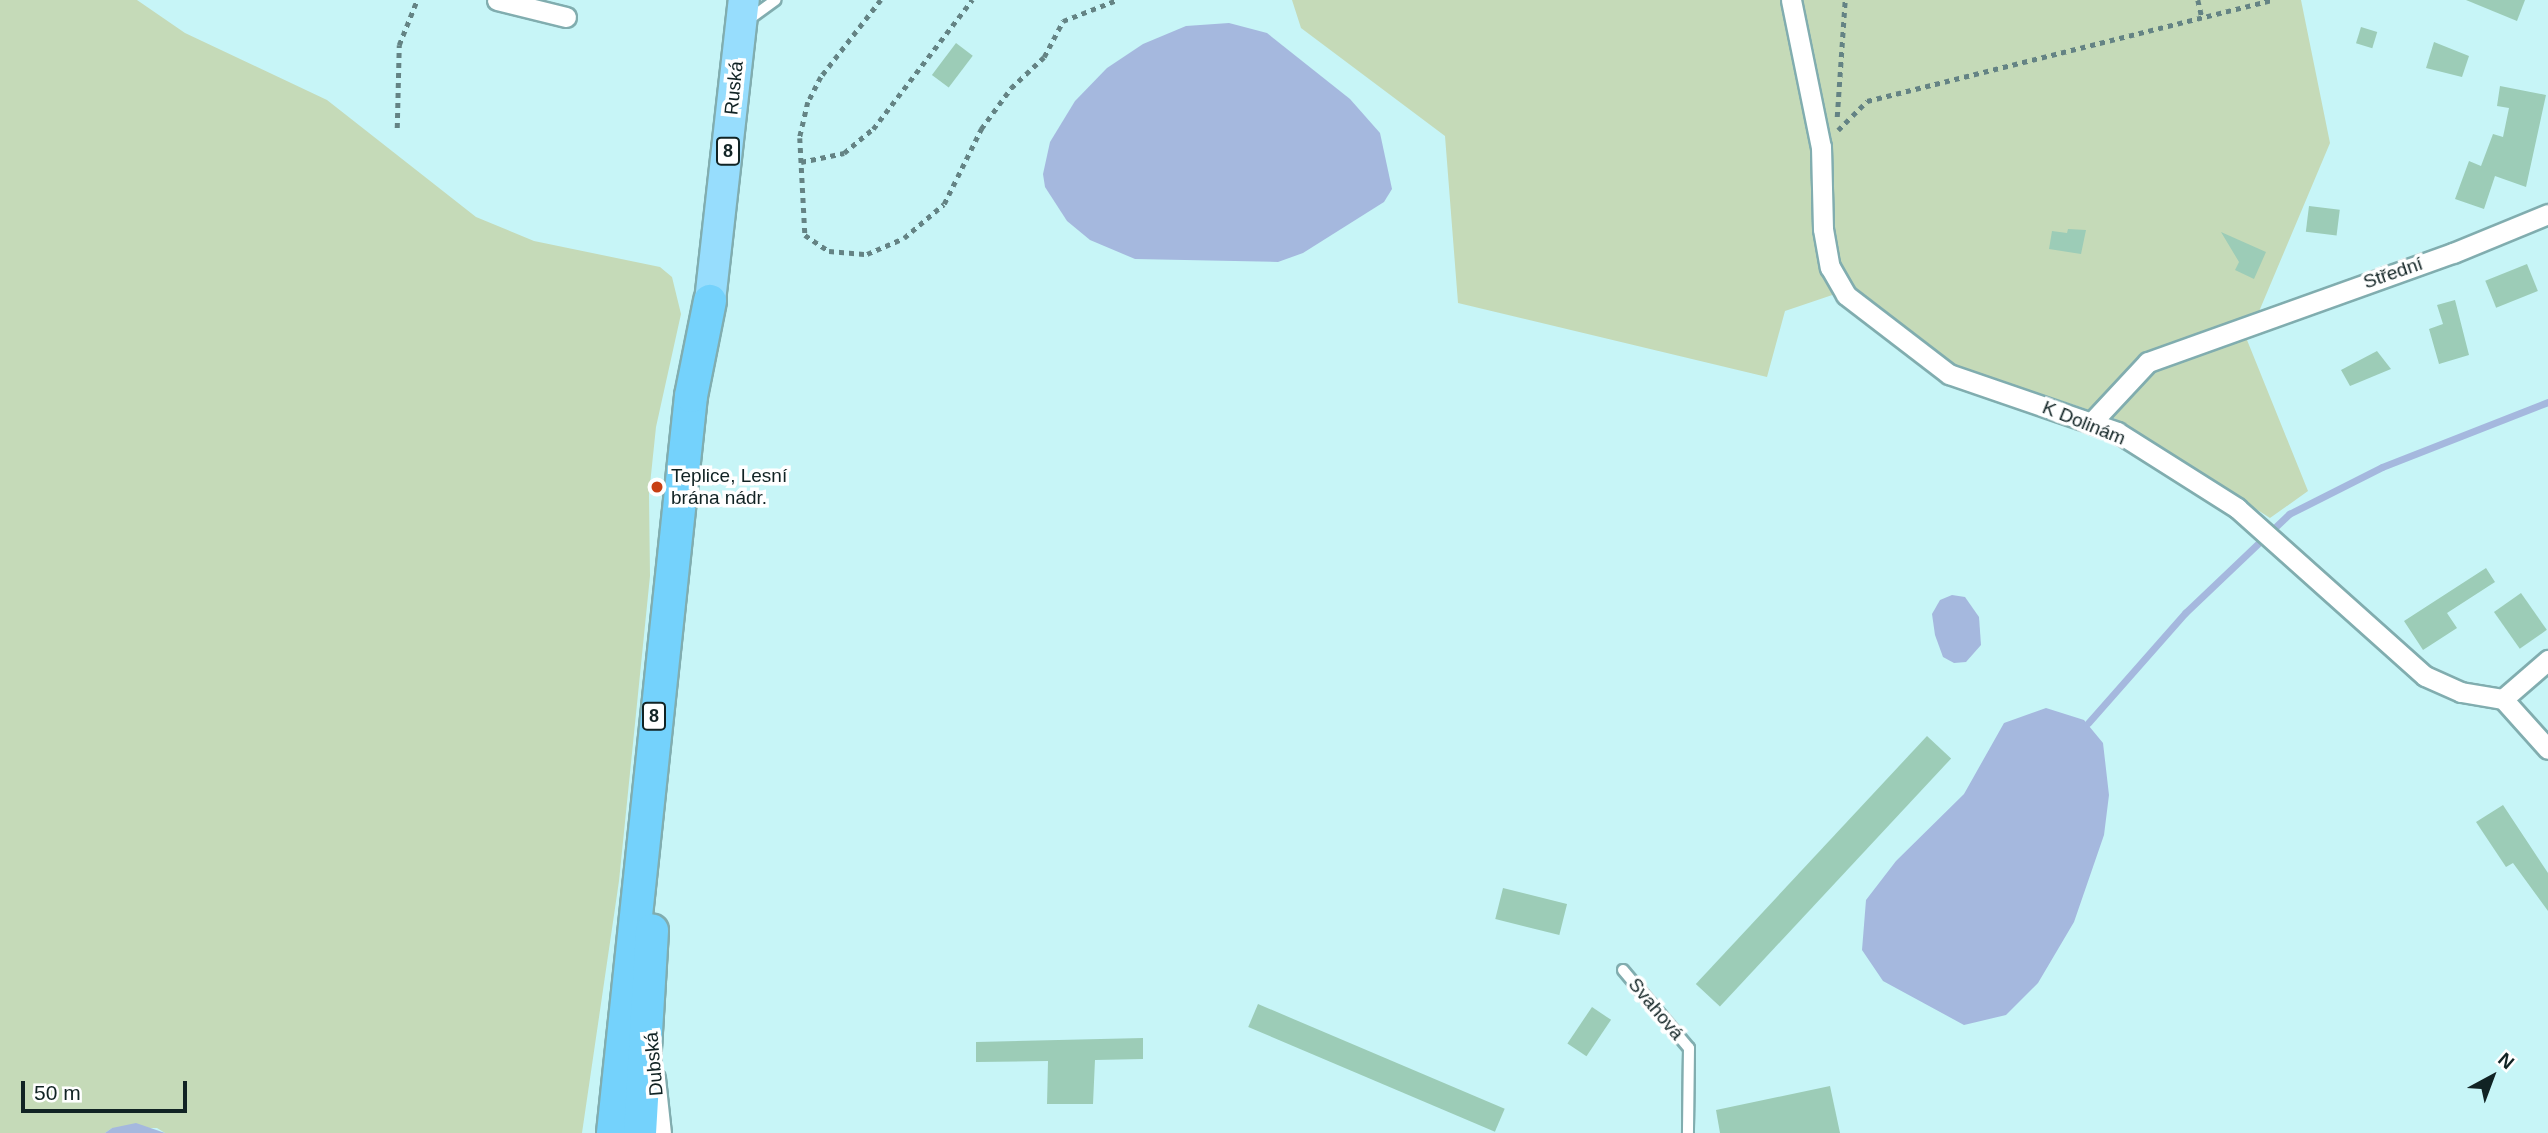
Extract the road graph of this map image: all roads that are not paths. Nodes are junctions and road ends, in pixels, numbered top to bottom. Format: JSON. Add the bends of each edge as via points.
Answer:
{"nodes":[{"id":1,"x":497,"y":0,"type":"edge"},
{"id":2,"x":776,"y":0,"type":"edge"},
{"id":3,"x":1791,"y":0,"type":"edge"},
{"id":4,"x":742,"y":12,"type":"edge"},
{"id":5,"x":566,"y":17,"type":"dead end"},
{"id":6,"x":2548,"y":214,"type":"edge"},
{"id":7,"x":710,"y":301,"type":"junction"},
{"id":8,"x":2092,"y":422,"type":"junction"},
{"id":9,"x":2548,"y":660,"type":"edge"},
{"id":10,"x":2503,"y":699,"type":"junction"},
{"id":11,"x":2548,"y":749,"type":"edge"},
{"id":12,"x":1623,"y":970,"type":"dead end"},
{"id":13,"x":649,"y":995,"type":"junction"},
{"id":14,"x":613,"y":1133,"type":"edge"},
{"id":15,"x":640,"y":1133,"type":"edge"},
{"id":16,"x":661,"y":1133,"type":"edge"},
{"id":17,"x":1688,"y":1133,"type":"edge"}],
"edges":[{"from":1,"to":5,"type":"street"},
{"from":2,"to":4,"type":"lane"},
{"from":3,"to":8,"type":"street","name":"K Dolinám","via":[[1821,146],[1823,229],[1830,268],[1846,295],[1950,374]]},
{"from":4,"to":7,"type":"main road","name":"Ruská","number":"8"},
{"from":6,"to":8,"type":"street","name":"Střední","via":[[2453,253],[2148,362]]},
{"from":7,"to":13,"type":"highway","number":"8","via":[[703,409],[669,694]]},
{"from":7,"to":14,"type":"highway","number":"8","via":[[691,396]]},
{"from":8,"to":10,"type":"street","name":"K Dolinám","via":[[2117,432],[2237,508],[2425,676],[2461,692]]},
{"from":9,"to":10,"type":"street"},
{"from":10,"to":11,"type":"street"},
{"from":12,"to":17,"type":"lane","name":"Svahová","via":[[1689,1048]]},
{"from":13,"to":15,"type":"highway","number":"8"},
{"from":13,"to":16,"type":"street","name":"Dubská"}]}
